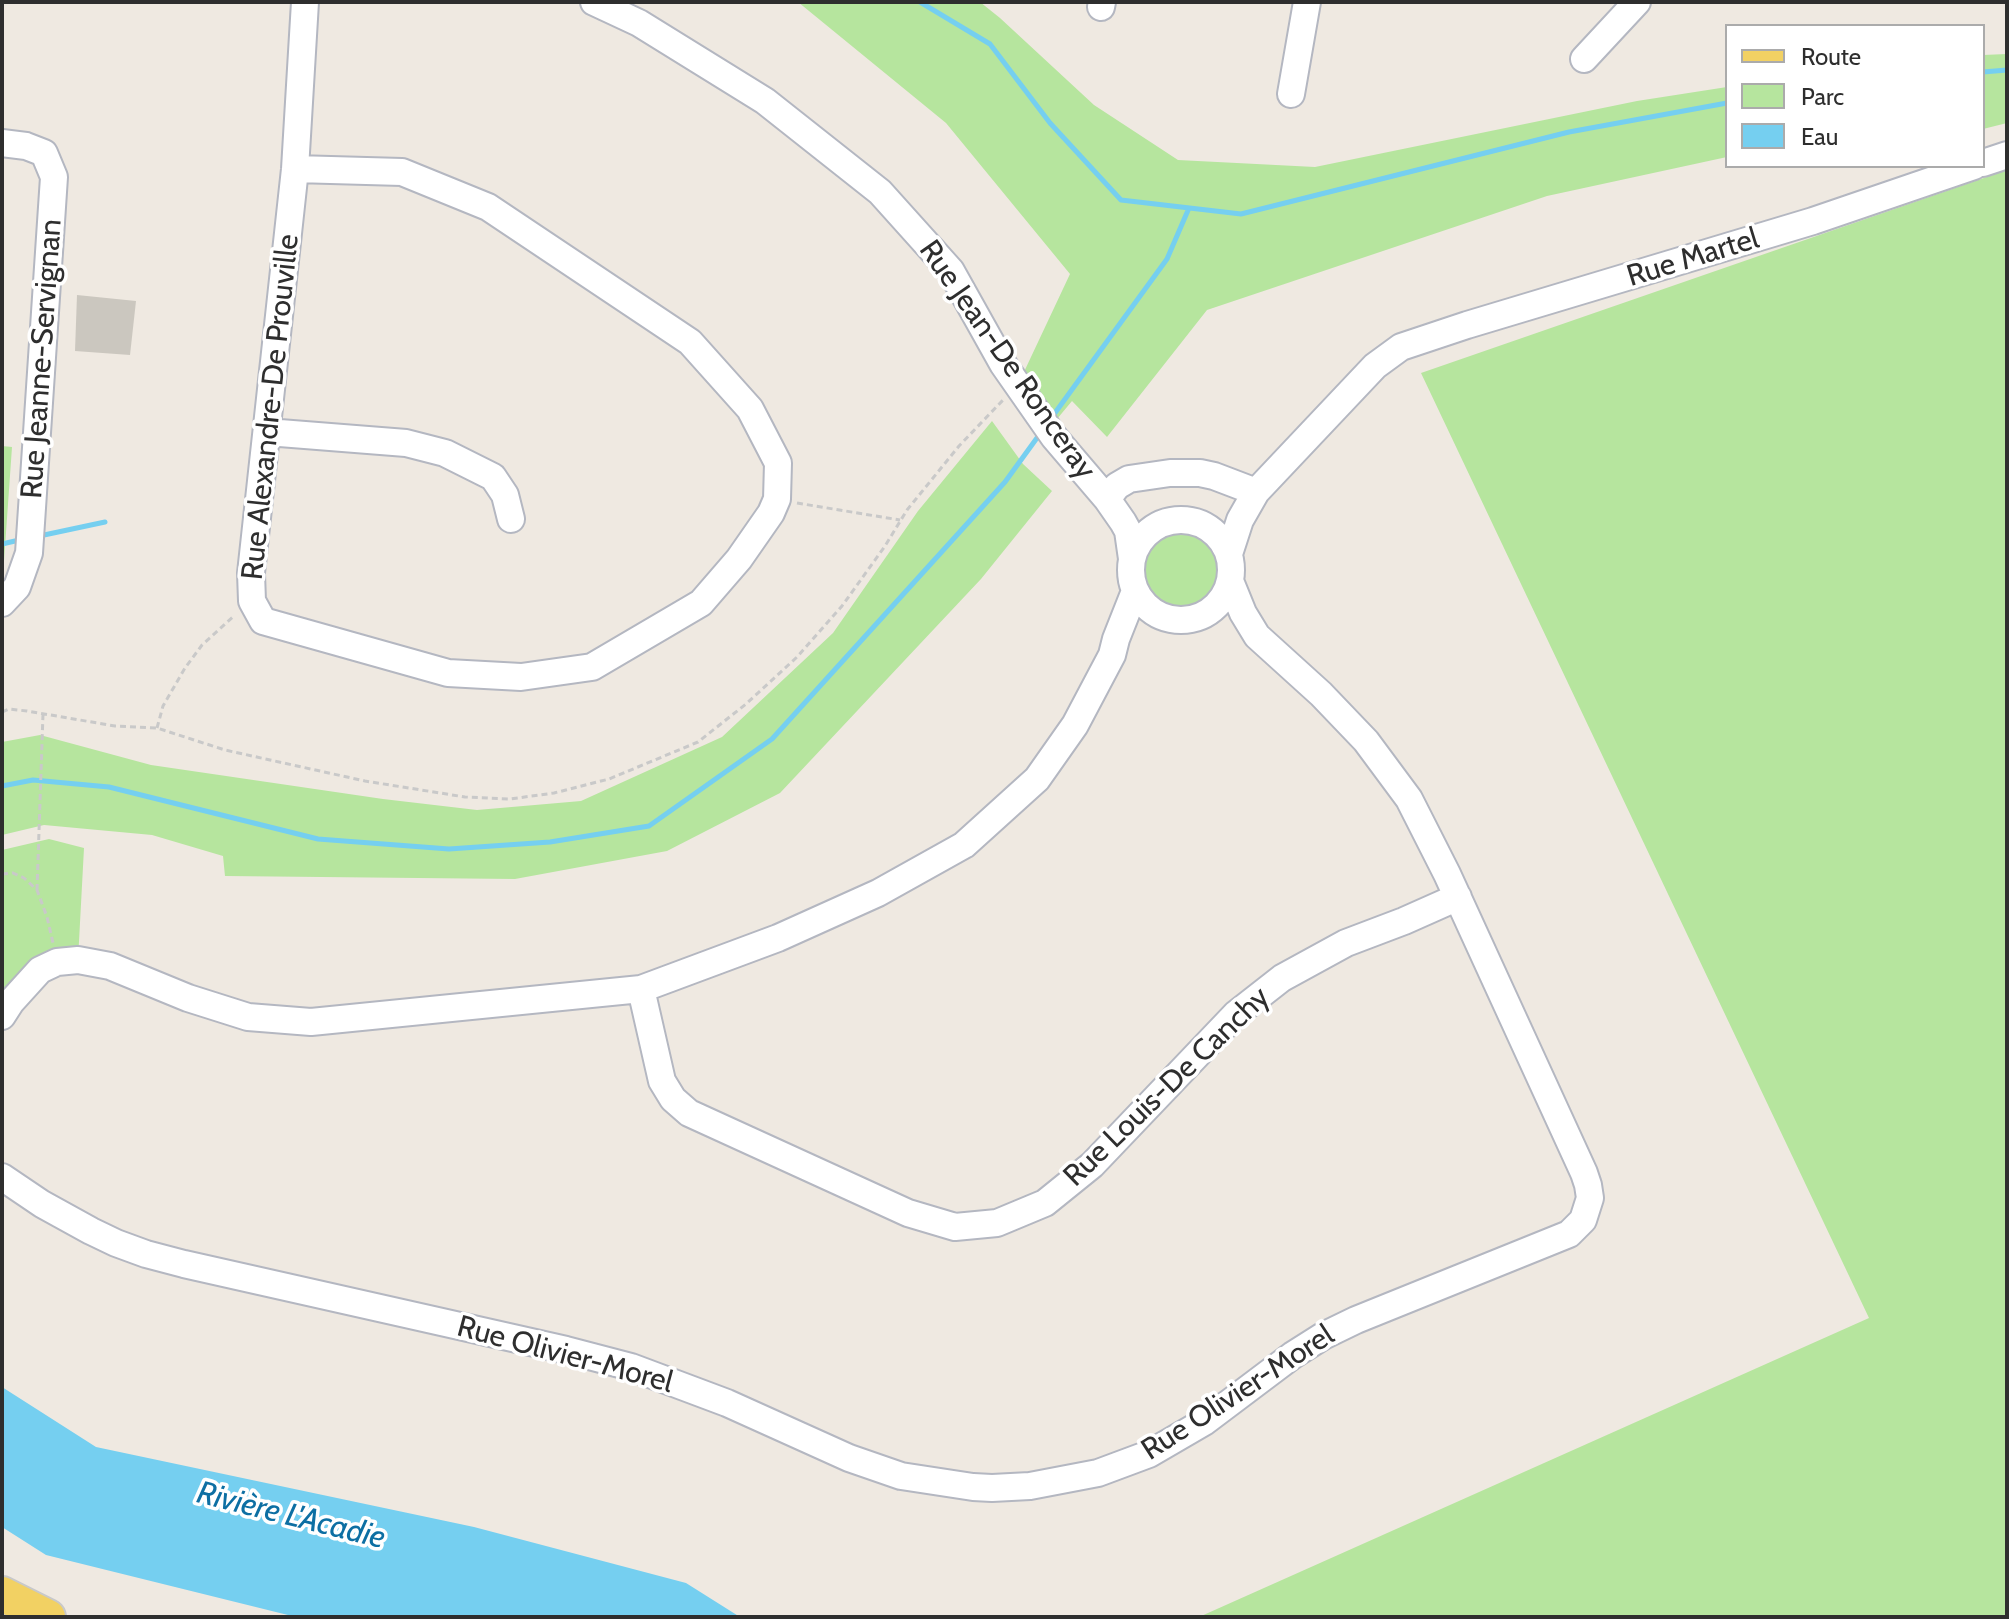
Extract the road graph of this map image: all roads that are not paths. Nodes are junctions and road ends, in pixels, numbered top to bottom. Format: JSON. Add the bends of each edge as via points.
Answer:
{"nodes":[{"id":1,"x":305,"y":2,"type":"edge"},
{"id":2,"x":594,"y":2,"type":"edge"},
{"id":3,"x":1307,"y":2,"type":"edge"},
{"id":4,"x":1637,"y":2,"type":"edge"},
{"id":5,"x":1584,"y":59,"type":"dead end"},
{"id":6,"x":1291,"y":94,"type":"dead end"},
{"id":7,"x":2,"y":143,"type":"edge"},
{"id":8,"x":2007,"y":155,"type":"edge"},
{"id":9,"x":1985,"y":162,"type":"edge"},
{"id":10,"x":1968,"y":168,"type":"edge"},
{"id":11,"x":295,"y":169,"type":"junction"},
{"id":12,"x":267,"y":432,"type":"junction"},
{"id":13,"x":1256,"y":492,"type":"junction"},
{"id":14,"x":1107,"y":499,"type":"junction"},
{"id":15,"x":511,"y":519,"type":"dead end"},
{"id":16,"x":1166,"y":522,"type":"junction"},
{"id":17,"x":1193,"y":522,"type":"junction"},
{"id":18,"x":1132,"y":559,"type":"junction"},
{"id":19,"x":1230,"y":568,"type":"junction"},
{"id":20,"x":1135,"y":591,"type":"junction"},
{"id":21,"x":2,"y":603,"type":"edge"},
{"id":22,"x":1201,"y":617,"type":"junction"},
{"id":23,"x":1165,"y":618,"type":"junction"},
{"id":24,"x":1257,"y":636,"type":"junction"},
{"id":25,"x":1112,"y":655,"type":"junction"},
{"id":26,"x":1458,"y":897,"type":"junction"},
{"id":27,"x":641,"y":989,"type":"junction"},
{"id":28,"x":2,"y":1016,"type":"edge"},
{"id":29,"x":2,"y":1177,"type":"edge"},
{"id":30,"x":2,"y":1594,"type":"edge"},
{"id":31,"x":48,"y":1617,"type":"edge"}],
"edges":[{"from":1,"to":11,"type":"street","name":"Rue Alexandre-De Prouville"},
{"from":2,"to":14,"type":"street","name":"Rue Jean-De Ronceray","via":[[639,23],[765,101],[880,192],[951,271],[1003,364],[1054,437]]},
{"from":3,"to":6,"type":"street"},
{"from":4,"to":5,"type":"street"},
{"from":7,"to":21,"type":"street","name":"Rue Jeanne-Servignan","via":[[44,153],[54,177],[29,553],[17,587]]},
{"from":8,"to":9,"type":"street"},
{"from":10,"to":13,"type":"street","name":"Rue Martel","via":[[1813,221],[1409,343],[1375,366]]},
{"from":11,"to":12,"type":"street","name":"Rue Alexandre-De Prouville"},
{"from":11,"to":12,"type":"street","name":"Rue Alexandre-De Prouville","via":[[402,172],[488,207],[690,342],[750,409],[778,463],[777,499],[739,559],[701,603],[592,667],[521,677],[448,673],[263,621],[252,601],[251,573]]},
{"from":12,"to":15,"type":"street","via":[[406,443],[445,453],[493,477]]},
{"from":13,"to":14,"type":"street","via":[[1214,476],[1170,473],[1129,479]]},
{"from":13,"to":17,"type":"street"},
{"from":13,"to":19,"type":"street","via":[[1240,520]]},
{"from":14,"to":16,"type":"street","name":"Rue Jean-De Ronceray","via":[[1134,514]]},
{"from":14,"to":18,"type":"street","name":"Rue Jean-De Ronceray","via":[[1128,531]]},
{"from":16,"to":17,"type":"street"},
{"from":16,"to":18,"type":"street","via":[[1148,532]]},
{"from":17,"to":19,"type":"street","via":[[1215,533]]},
{"from":18,"to":20,"type":"street"},
{"from":19,"to":22,"type":"street","via":[[1226,593]]},
{"from":19,"to":24,"type":"street","name":"Rue Olivier-Morel","via":[[1243,613]]},
{"from":20,"to":23,"type":"street","via":[[1142,603]]},
{"from":20,"to":25,"type":"street"},
{"from":22,"to":23,"type":"street"},
{"from":22,"to":24,"type":"street","name":"Rue Olivier-Morel"},
{"from":23,"to":25,"type":"street"},
{"from":24,"to":26,"type":"street","name":"Rue Olivier-Morel","via":[[1366,741],[1409,799]]},
{"from":25,"to":27,"type":"street","via":[[1075,725],[1037,779],[964,845],[878,893],[778,938]]},
{"from":26,"to":27,"type":"street","name":"Rue Louis-De Canchy","via":[[1346,943],[1282,978],[1236,1014],[1092,1165],[1045,1203],[997,1223],[955,1227],[908,1213],[689,1113],[662,1081]]},
{"from":26,"to":29,"type":"street","name":"Rue Olivier-Morel","via":[[1584,1173],[1590,1198],[1583,1220],[1557,1240],[1323,1336],[1158,1450],[1064,1481],[992,1488],[901,1476],[710,1396],[602,1358],[146,1254],[91,1231]]},
{"from":27,"to":28,"type":"street","via":[[311,1022],[248,1017],[110,966],[78,960],[40,970]]},
{"from":30,"to":31,"type":"main road"}]}
